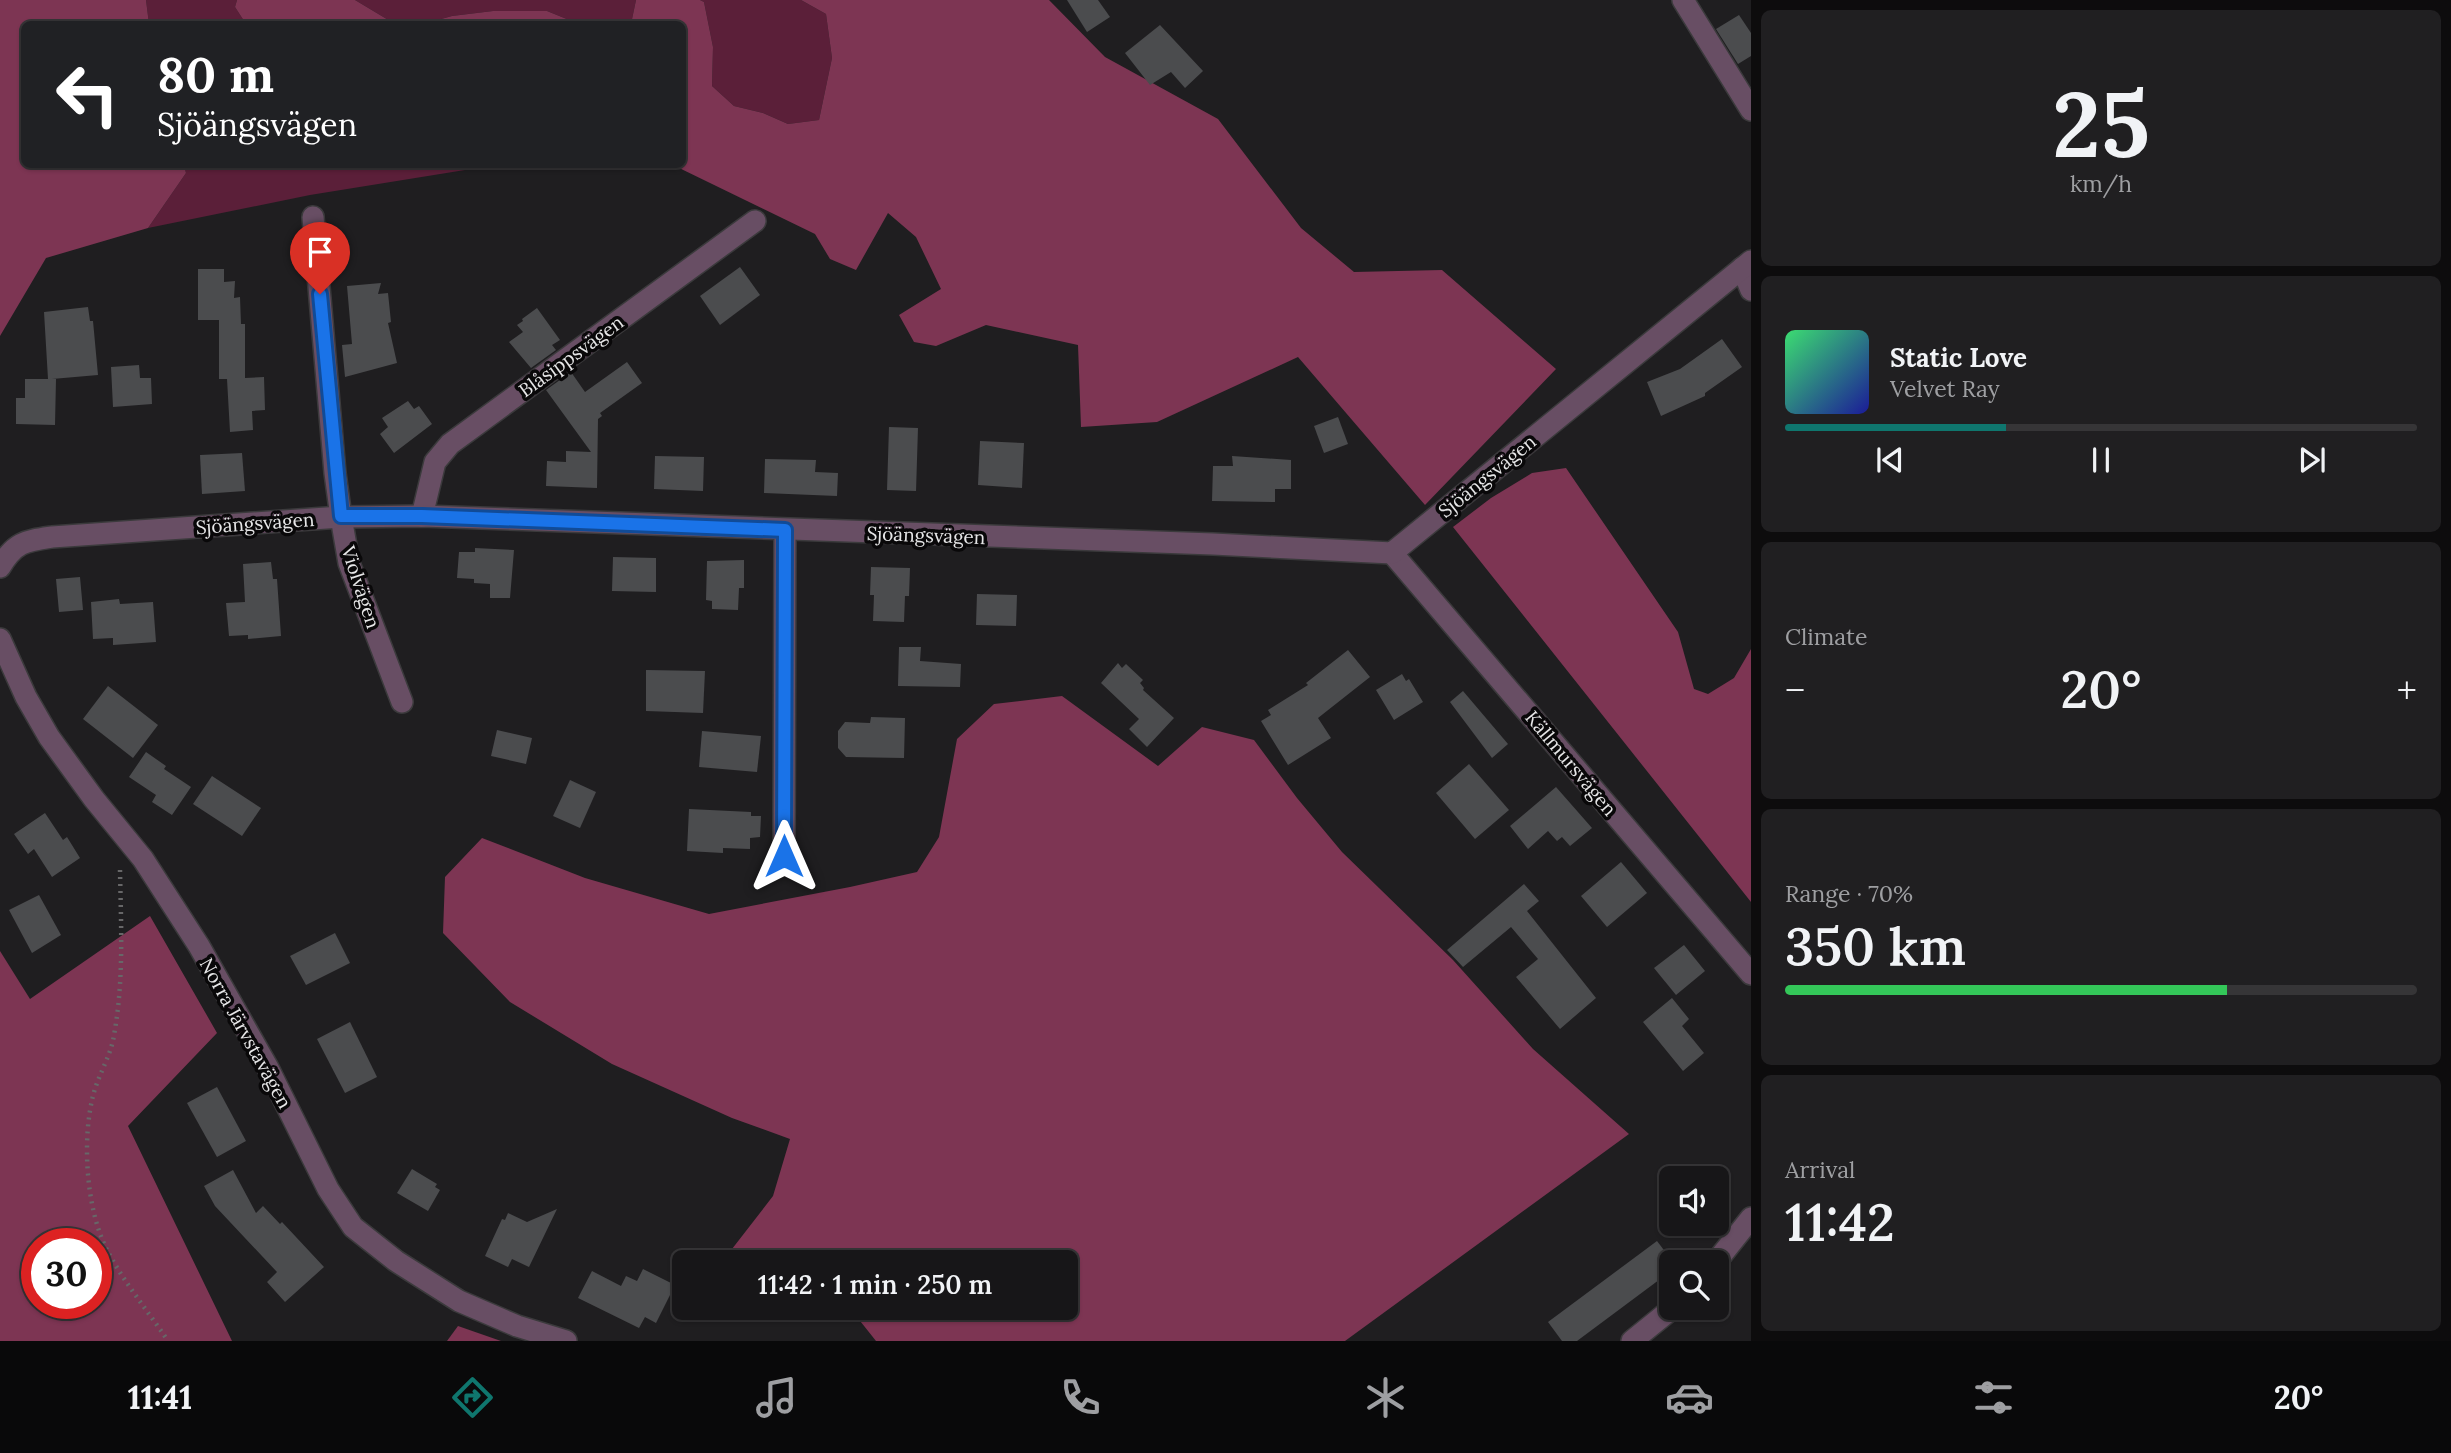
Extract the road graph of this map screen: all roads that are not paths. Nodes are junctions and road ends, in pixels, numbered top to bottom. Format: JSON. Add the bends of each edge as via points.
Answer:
{"nodes":[{"id":1,"x":1683,"y":0,"type":"edge"},
{"id":2,"x":1751,"y":110,"type":"edge"},
{"id":3,"x":313,"y":217,"type":"dead end"},
{"id":4,"x":755,"y":221,"type":"dead end"},
{"id":5,"x":1747,"y":264,"type":"edge"},
{"id":6,"x":1751,"y":290,"type":"edge"},
{"id":7,"x":341,"y":516,"type":"junction"},
{"id":8,"x":422,"y":516,"type":"junction"},
{"id":9,"x":785,"y":530,"type":"junction"},
{"id":10,"x":1392,"y":553,"type":"junction"},
{"id":11,"x":2,"y":561,"type":"edge"},
{"id":12,"x":0,"y":639,"type":"edge"},
{"id":13,"x":402,"y":702,"type":"dead end"},
{"id":14,"x":784,"y":856,"type":"dead end"},
{"id":15,"x":1751,"y":974,"type":"edge"},
{"id":16,"x":1751,"y":1218,"type":"edge"},
{"id":17,"x":1726,"y":1250,"type":"edge"},
{"id":18,"x":1659,"y":1319,"type":"edge"},
{"id":19,"x":566,"y":1341,"type":"edge"},
{"id":20,"x":1632,"y":1341,"type":"edge"}],
"edges":[{"from":1,"to":2,"type":"street"},
{"from":3,"to":7,"type":"street","name":"Violvägen"},
{"from":4,"to":8,"type":"street","name":"Blåsippsvägen","via":[[450,444],[435,462]]},
{"from":5,"to":6,"type":"street"},
{"from":5,"to":10,"type":"street","name":"Sjöängsvägen"},
{"from":7,"to":8,"type":"street","name":"Sjöängsvägen"},
{"from":7,"to":11,"type":"street","name":"Sjöängsvägen","via":[[52,537],[19,544]]},
{"from":7,"to":13,"type":"street","name":"Violvägen","via":[[349,563]]},
{"from":8,"to":9,"type":"street","name":"Sjöängsvägen"},
{"from":9,"to":10,"type":"street","name":"Sjöängsvägen"},
{"from":9,"to":14,"type":"street"},
{"from":10,"to":15,"type":"street","name":"Källmursvägen"},
{"from":12,"to":19,"type":"street","name":"Norra Järvstavägen","via":[[49,737],[128,839],[199,946],[268,1068],[328,1189],[353,1227],[459,1301]]},
{"from":16,"to":17,"type":"street"},
{"from":18,"to":20,"type":"street"}]}
